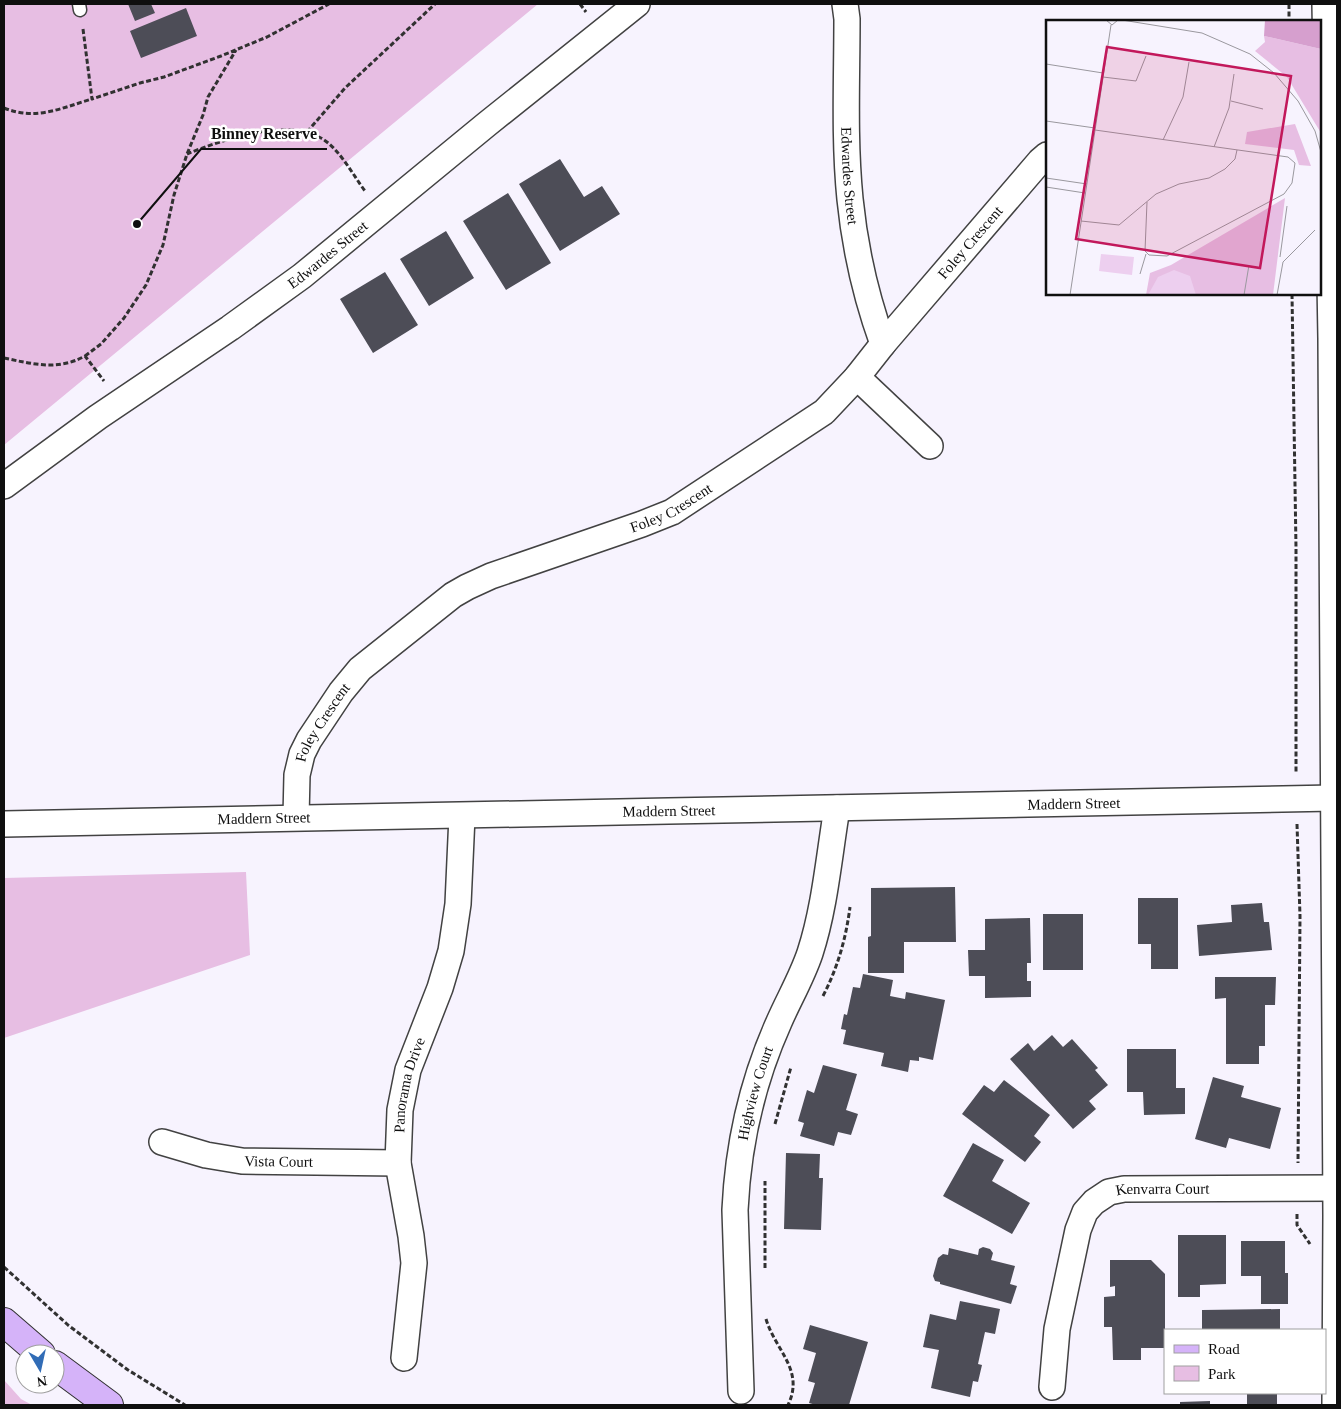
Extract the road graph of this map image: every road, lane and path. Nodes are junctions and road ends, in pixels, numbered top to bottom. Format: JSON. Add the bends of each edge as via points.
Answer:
{"nodes":[{"id":1,"x":329,"y":4,"type":"edge"},
{"id":2,"x":435,"y":4,"type":"edge"},
{"id":3,"x":637,"y":4,"type":"edge"},
{"id":4,"x":845,"y":4,"type":"edge"},
{"id":5,"x":1289,"y":4,"type":"edge"},
{"id":6,"x":1325,"y":4,"type":"edge"},
{"id":7,"x":80,"y":7,"type":"edge"},
{"id":8,"x":1289,"y":20,"type":"edge"},
{"id":9,"x":236,"y":50,"type":"junction"},
{"id":10,"x":92,"y":99,"type":"junction"},
{"id":11,"x":4,"y":108,"type":"edge"},
{"id":12,"x":307,"y":132,"type":"junction"},
{"id":13,"x":1323,"y":136,"type":"edge"},
{"id":14,"x":187,"y":154,"type":"junction"},
{"id":15,"x":1046,"y":156,"type":"edge"},
{"id":16,"x":380,"y":212,"type":"junction"},
{"id":17,"x":1292,"y":295,"type":"edge"},
{"id":18,"x":1334,"y":338,"type":"edge"},
{"id":19,"x":884,"y":344,"type":"junction"},
{"id":20,"x":85,"y":356,"type":"junction"},
{"id":21,"x":4,"y":358,"type":"edge"},
{"id":22,"x":858,"y":378,"type":"junction"},
{"id":23,"x":104,"y":381,"type":"dead end"},
{"id":24,"x":1334,"y":403,"type":"edge"},
{"id":25,"x":930,"y":446,"type":"dead end"},
{"id":26,"x":4,"y":486,"type":"edge"},
{"id":27,"x":1296,"y":799,"type":"junction"},
{"id":28,"x":837,"y":808,"type":"junction"},
{"id":29,"x":1335,"y":809,"type":"edge"},
{"id":30,"x":462,"y":816,"type":"junction"},
{"id":31,"x":296,"y":817,"type":"junction"},
{"id":32,"x":4,"y":824,"type":"edge"},
{"id":33,"x":851,"y":903,"type":"dead end"},
{"id":34,"x":821,"y":1000,"type":"dead end"},
{"id":35,"x":791,"y":1067,"type":"dead end"},
{"id":36,"x":775,"y":1124,"type":"dead end"},
{"id":37,"x":162,"y":1142,"type":"dead end"},
{"id":38,"x":398,"y":1163,"type":"junction"},
{"id":39,"x":765,"y":1175,"type":"dead end"},
{"id":40,"x":1298,"y":1188,"type":"junction"},
{"id":41,"x":1335,"y":1188,"type":"junction"},
{"id":42,"x":1337,"y":1215,"type":"edge"},
{"id":43,"x":1311,"y":1250,"type":"dead end"},
{"id":44,"x":4,"y":1267,"type":"edge"},
{"id":45,"x":765,"y":1270,"type":"dead end"},
{"id":46,"x":766,"y":1313,"type":"dead end"},
{"id":47,"x":4,"y":1322,"type":"edge"},
{"id":48,"x":29,"y":1344,"type":"edge"},
{"id":49,"x":404,"y":1358,"type":"dead end"},
{"id":50,"x":65,"y":1372,"type":"edge"},
{"id":51,"x":1052,"y":1387,"type":"dead end"},
{"id":52,"x":741,"y":1391,"type":"dead end"},
{"id":53,"x":109,"y":1405,"type":"edge"},
{"id":54,"x":185,"y":1405,"type":"edge"},
{"id":55,"x":788,"y":1405,"type":"edge"},
{"id":56,"x":1335,"y":1405,"type":"edge"}],
"edges":[{"from":1,"to":9,"type":"path"},
{"from":2,"to":12,"type":"path","via":[[345,88]]},
{"from":3,"to":16,"type":"street","name":"Edwardes Street"},
{"from":4,"to":19,"type":"street","name":"Edwardes Street","via":[[851,207],[867,292]]},
{"from":5,"to":8,"type":"path"},
{"from":6,"to":13,"type":"street"},
{"from":7,"to":10,"type":"path"},
{"from":9,"to":10,"type":"path","via":[[164,78]]},
{"from":9,"to":14,"type":"path","via":[[208,97]]},
{"from":10,"to":11,"type":"path","via":[[40,114],[27,115]]},
{"from":12,"to":14,"type":"path","via":[[253,132]]},
{"from":12,"to":16,"type":"path","via":[[333,146]]},
{"from":13,"to":18,"type":"street"},
{"from":14,"to":20,"type":"path","via":[[163,245],[146,285],[124,318],[101,344]]},
{"from":15,"to":19,"type":"street","name":"Foley Crescent"},
{"from":16,"to":26,"type":"street","name":"Edwardes Street","via":[[286,288]]},
{"from":17,"to":27,"type":"path"},
{"from":18,"to":24,"type":"street"},
{"from":19,"to":22,"type":"street","name":"Foley Crescent"},
{"from":20,"to":21,"type":"path","via":[[64,365],[52,366]]},
{"from":20,"to":23,"type":"path"},
{"from":22,"to":25,"type":"street"},
{"from":22,"to":31,"type":"street","name":"Foley Crescent","via":[[813,420],[672,512],[491,576],[453,595],[360,669],[341,692],[302,754],[297,775]]},
{"from":24,"to":29,"type":"street"},
{"from":27,"to":28,"type":"street","name":"Maddern Street"},
{"from":27,"to":29,"type":"street","name":"Maddern Street"},
{"from":27,"to":40,"type":"path","via":[[1300,916]]},
{"from":28,"to":30,"type":"street","name":"Maddern Street"},
{"from":28,"to":52,"type":"street","name":"Highview Court","via":[[810,954],[767,1051],[743,1134],[735,1210]]},
{"from":29,"to":41,"type":"street"},
{"from":30,"to":31,"type":"street","name":"Maddern Street"},
{"from":30,"to":38,"type":"street","name":"Panorama Drive","via":[[455,929],[446,971],[403,1087]]},
{"from":31,"to":32,"type":"street","name":"Maddern Street"},
{"from":33,"to":34,"type":"path","via":[[839,962]]},
{"from":35,"to":36,"type":"path"},
{"from":37,"to":38,"type":"street","name":"Vista Court","via":[[242,1161]]},
{"from":38,"to":49,"type":"street","name":"Panorama Drive","via":[[413,1250]]},
{"from":39,"to":45,"type":"path"},
{"from":40,"to":41,"type":"street","name":"Kenvarra Court"},
{"from":40,"to":43,"type":"path","via":[[1297,1225]]},
{"from":40,"to":51,"type":"street","name":"Kenvarra Court","via":[[1124,1189],[1109,1192],[1094,1202],[1085,1212],[1078,1230],[1057,1329]]},
{"from":41,"to":42,"type":"street"},
{"from":42,"to":56,"type":"street"},
{"from":44,"to":54,"type":"path","via":[[68,1325],[128,1370]]},
{"from":46,"to":55,"type":"path","via":[[771,1334],[792,1374],[793,1386]]},
{"from":47,"to":48,"type":"street"},
{"from":50,"to":53,"type":"street"}]}
